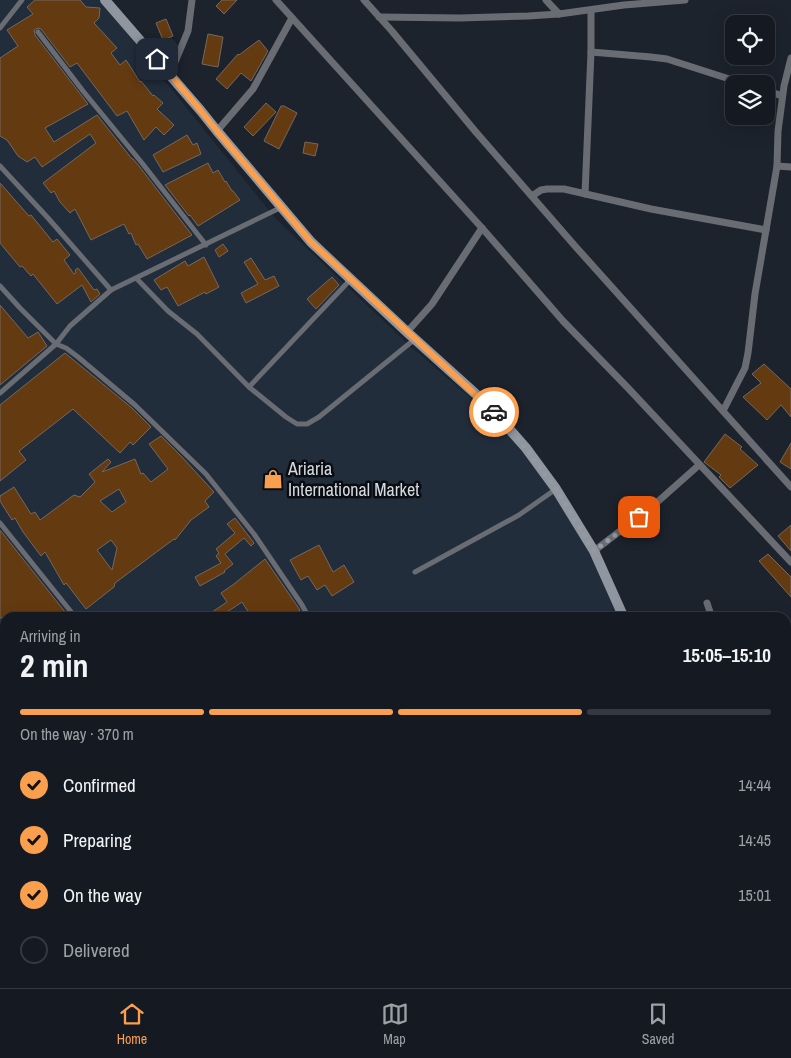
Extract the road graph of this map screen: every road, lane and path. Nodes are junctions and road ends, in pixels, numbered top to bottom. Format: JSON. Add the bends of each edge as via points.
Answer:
{"nodes":[{"id":1,"x":22,"y":0,"type":"edge"},
{"id":2,"x":105,"y":0,"type":"edge"},
{"id":3,"x":192,"y":0,"type":"edge"},
{"id":4,"x":276,"y":0,"type":"edge"},
{"id":5,"x":364,"y":0,"type":"edge"},
{"id":6,"x":546,"y":0,"type":"edge"},
{"id":7,"x":611,"y":0,"type":"edge"},
{"id":8,"x":685,"y":0,"type":"edge"},
{"id":9,"x":606,"y":8,"type":"junction"},
{"id":10,"x":590,"y":10,"type":"junction"},
{"id":11,"x":559,"y":14,"type":"junction"},
{"id":12,"x":379,"y":17,"type":"junction"},
{"id":13,"x":292,"y":18,"type":"junction"},
{"id":14,"x":0,"y":28,"type":"edge"},
{"id":15,"x":38,"y":32,"type":"dead end"},
{"id":16,"x":592,"y":52,"type":"junction"},
{"id":17,"x":791,"y":58,"type":"edge"},
{"id":18,"x":170,"y":74,"type":"junction"},
{"id":19,"x":725,"y":78,"type":"edge"},
{"id":20,"x":775,"y":93,"type":"edge"},
{"id":21,"x":782,"y":96,"type":"junction"},
{"id":22,"x":217,"y":131,"type":"junction"},
{"id":23,"x":0,"y":166,"type":"edge"},
{"id":24,"x":777,"y":166,"type":"junction"},
{"id":25,"x":791,"y":167,"type":"edge"},
{"id":26,"x":585,"y":194,"type":"junction"},
{"id":27,"x":532,"y":196,"type":"junction"},
{"id":28,"x":282,"y":207,"type":"junction"},
{"id":29,"x":482,"y":228,"type":"junction"},
{"id":30,"x":766,"y":230,"type":"junction"},
{"id":31,"x":206,"y":244,"type":"junction"},
{"id":32,"x":137,"y":279,"type":"junction"},
{"id":33,"x":351,"y":279,"type":"junction"},
{"id":34,"x":0,"y":286,"type":"edge"},
{"id":35,"x":111,"y":290,"type":"junction"},
{"id":36,"x":411,"y":335,"type":"junction"},
{"id":37,"x":56,"y":344,"type":"junction"},
{"id":38,"x":249,"y":387,"type":"junction"},
{"id":39,"x":0,"y":394,"type":"edge"},
{"id":40,"x":723,"y":411,"type":"junction"},
{"id":41,"x":699,"y":465,"type":"junction"},
{"id":42,"x":791,"y":487,"type":"edge"},
{"id":43,"x":556,"y":489,"type":"junction"},
{"id":44,"x":0,"y":523,"type":"edge"},
{"id":45,"x":594,"y":551,"type":"junction"},
{"id":46,"x":791,"y":562,"type":"edge"},
{"id":47,"x":415,"y":572,"type":"dead end"},
{"id":48,"x":706,"y":603,"type":"dead end"},
{"id":49,"x":71,"y":612,"type":"edge"},
{"id":50,"x":306,"y":612,"type":"edge"},
{"id":51,"x":621,"y":612,"type":"edge"},
{"id":52,"x":710,"y":612,"type":"edge"}],
"edges":[{"from":1,"to":14,"type":"street"},
{"from":2,"to":18,"type":"main road"},
{"from":3,"to":18,"type":"street","via":[[188,31]]},
{"from":4,"to":13,"type":"street"},
{"from":5,"to":12,"type":"street"},
{"from":6,"to":11,"type":"street"},
{"from":7,"to":9,"type":"street"},
{"from":8,"to":9,"type":"street"},
{"from":9,"to":10,"type":"street"},
{"from":10,"to":11,"type":"street"},
{"from":10,"to":16,"type":"street"},
{"from":11,"to":12,"type":"street"},
{"from":12,"to":27,"type":"street"},
{"from":13,"to":22,"type":"street","via":[[256,85]]},
{"from":13,"to":29,"type":"street"},
{"from":15,"to":31,"type":"street"},
{"from":16,"to":19,"type":"street","via":[[667,59]]},
{"from":16,"to":26,"type":"street"},
{"from":17,"to":21,"type":"street"},
{"from":18,"to":22,"type":"main road"},
{"from":20,"to":21,"type":"street"},
{"from":21,"to":24,"type":"street"},
{"from":22,"to":28,"type":"main road"},
{"from":23,"to":35,"type":"street"},
{"from":24,"to":25,"type":"street"},
{"from":24,"to":30,"type":"street"},
{"from":26,"to":27,"type":"street","via":[[553,188]]},
{"from":26,"to":30,"type":"street"},
{"from":27,"to":40,"type":"street"},
{"from":28,"to":31,"type":"street"},
{"from":28,"to":33,"type":"main road","via":[[311,242]]},
{"from":29,"to":36,"type":"street"},
{"from":29,"to":41,"type":"street","via":[[563,321]]},
{"from":30,"to":40,"type":"street","via":[[745,368]]},
{"from":31,"to":32,"type":"street"},
{"from":32,"to":35,"type":"street"},
{"from":32,"to":38,"type":"street"},
{"from":33,"to":36,"type":"main road"},
{"from":33,"to":38,"type":"street"},
{"from":34,"to":37,"type":"street"},
{"from":35,"to":37,"type":"street","via":[[70,326]]},
{"from":36,"to":38,"type":"street","via":[[307,424],[297,424],[286,417]]},
{"from":36,"to":43,"type":"main road","via":[[489,406]]},
{"from":37,"to":39,"type":"street"},
{"from":37,"to":50,"type":"street","via":[[66,348],[135,405],[206,474],[254,534]]},
{"from":40,"to":42,"type":"street"},
{"from":41,"to":45,"type":"street"},
{"from":41,"to":46,"type":"street"},
{"from":43,"to":45,"type":"main road"},
{"from":43,"to":47,"type":"street","via":[[519,515]]},
{"from":44,"to":49,"type":"street"},
{"from":45,"to":51,"type":"main road"},
{"from":48,"to":52,"type":"street"}]}
